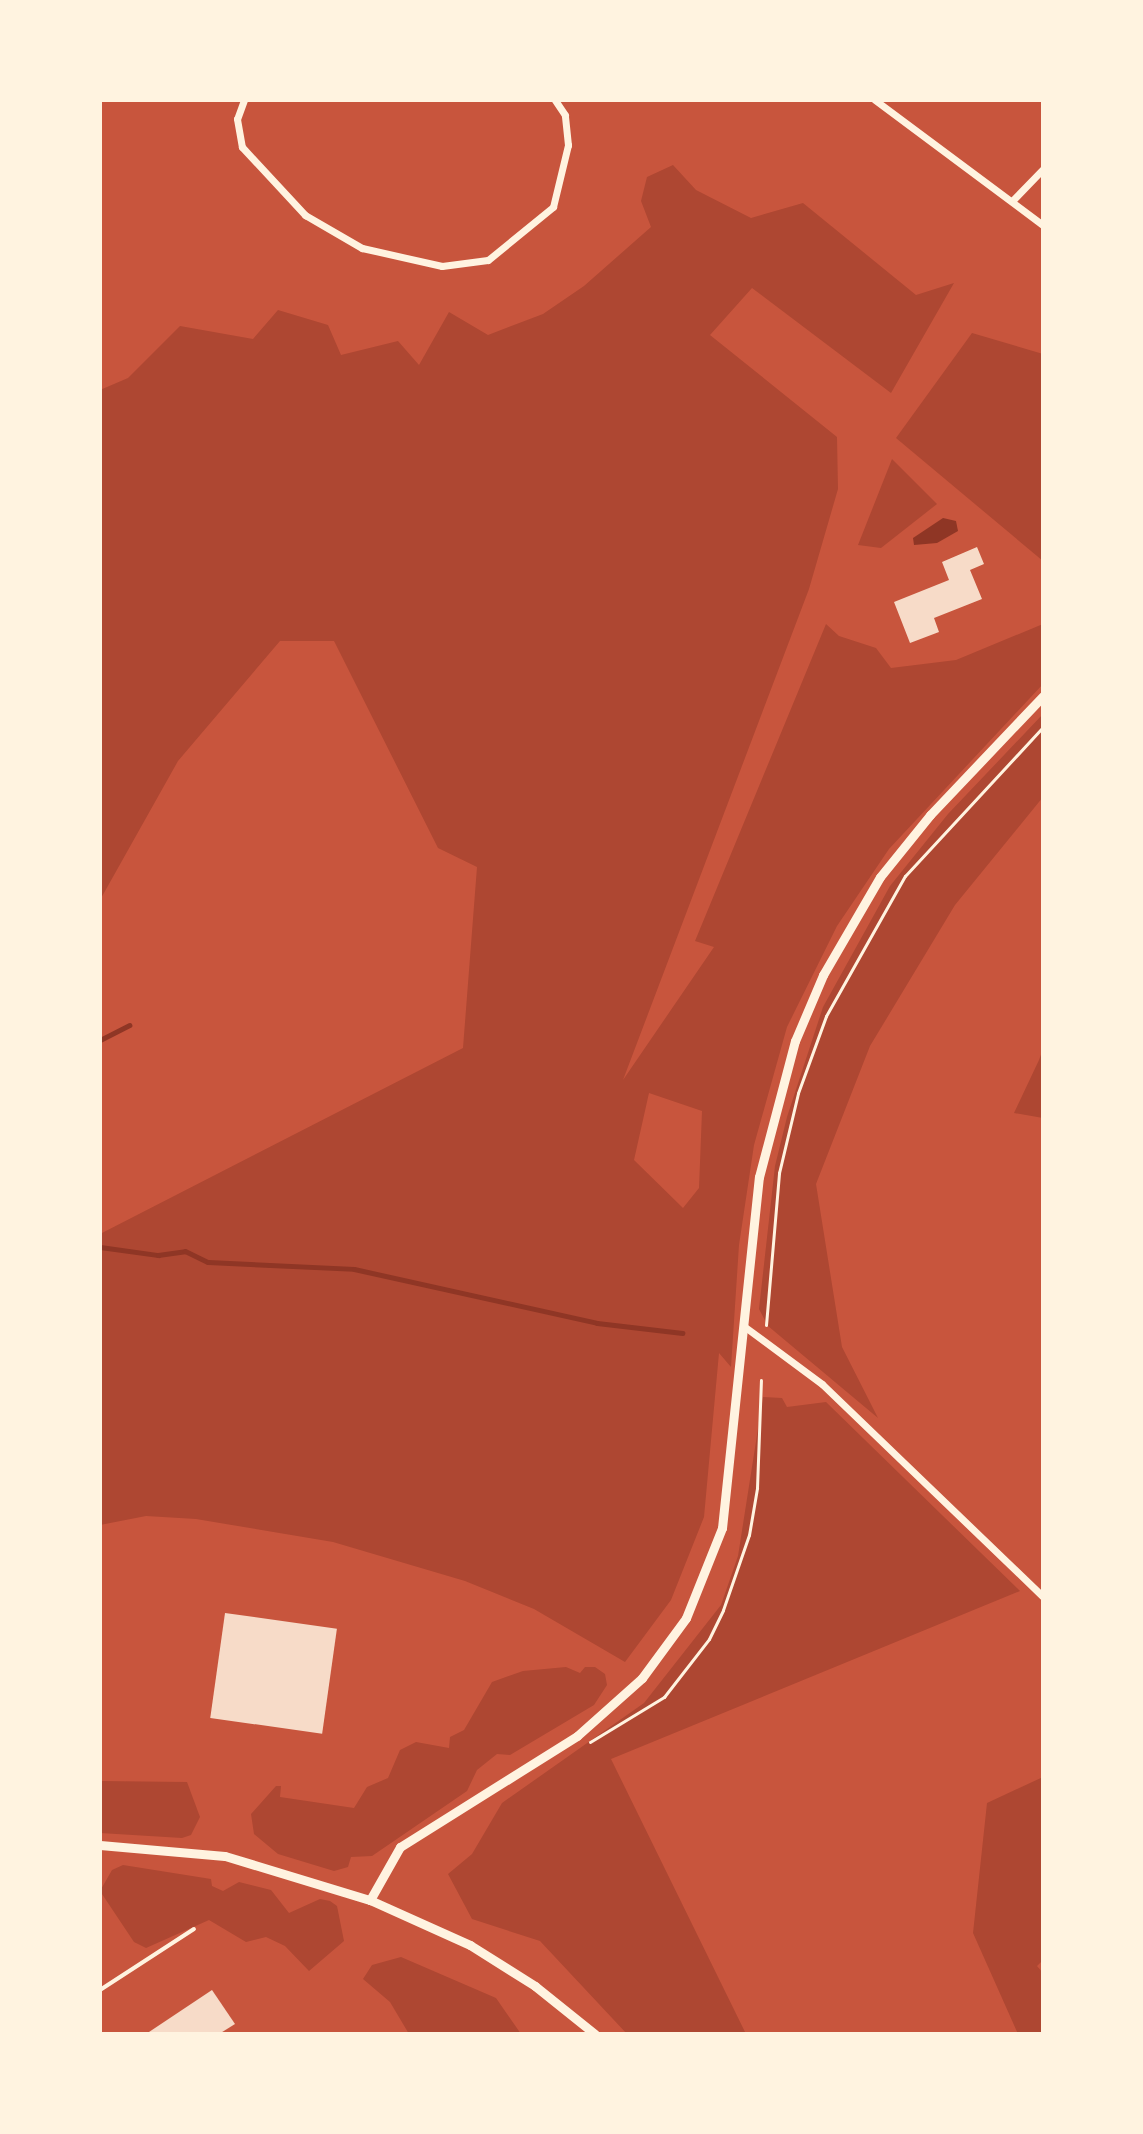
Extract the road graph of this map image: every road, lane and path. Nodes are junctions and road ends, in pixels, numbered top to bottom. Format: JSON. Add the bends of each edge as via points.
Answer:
{"nodes":[{"id":1,"x":244,"y":100,"type":"edge"},
{"id":2,"x":555,"y":100,"type":"edge"},
{"id":3,"x":875,"y":100,"type":"edge"},
{"id":4,"x":1043,"y":169,"type":"edge"},
{"id":5,"x":1012,"y":201,"type":"junction"},
{"id":6,"x":1043,"y":225,"type":"edge"},
{"id":7,"x":1043,"y":696,"type":"edge"},
{"id":8,"x":1043,"y":727,"type":"edge"},
{"id":9,"x":766,"y":1325,"type":"dead end"},
{"id":10,"x":745,"y":1327,"type":"junction"},
{"id":11,"x":761,"y":1380,"type":"dead end"},
{"id":12,"x":1043,"y":1597,"type":"edge"},
{"id":13,"x":585,"y":1744,"type":"dead end"},
{"id":14,"x":100,"y":1845,"type":"edge"},
{"id":15,"x":370,"y":1900,"type":"junction"},
{"id":16,"x":194,"y":1929,"type":"dead end"},
{"id":17,"x":100,"y":1990,"type":"edge"},
{"id":18,"x":595,"y":2034,"type":"edge"}],
"edges":[{"from":1,"to":2,"type":"street","via":[[237,119],[242,147],[305,215],[385,256],[454,266],[488,260],[553,207],[568,145],[565,115]]},
{"from":3,"to":5,"type":"street"},
{"from":4,"to":5,"type":"street"},
{"from":5,"to":6,"type":"street"},
{"from":7,"to":10,"type":"street","via":[[903,847],[823,975],[773,1108],[754,1212]]},
{"from":8,"to":9,"type":"path","via":[[905,876],[826,1016],[798,1093],[779,1173]]},
{"from":10,"to":12,"type":"street","via":[[822,1384]]},
{"from":10,"to":15,"type":"street","via":[[722,1528],[686,1618],[642,1678],[577,1736],[400,1847]]},
{"from":11,"to":13,"type":"path","via":[[757,1488],[749,1535],[709,1639],[664,1697]]},
{"from":14,"to":15,"type":"street","via":[[225,1856]]},
{"from":15,"to":18,"type":"street","via":[[470,1945],[535,1986]]},
{"from":16,"to":17,"type":"lane"}]}
